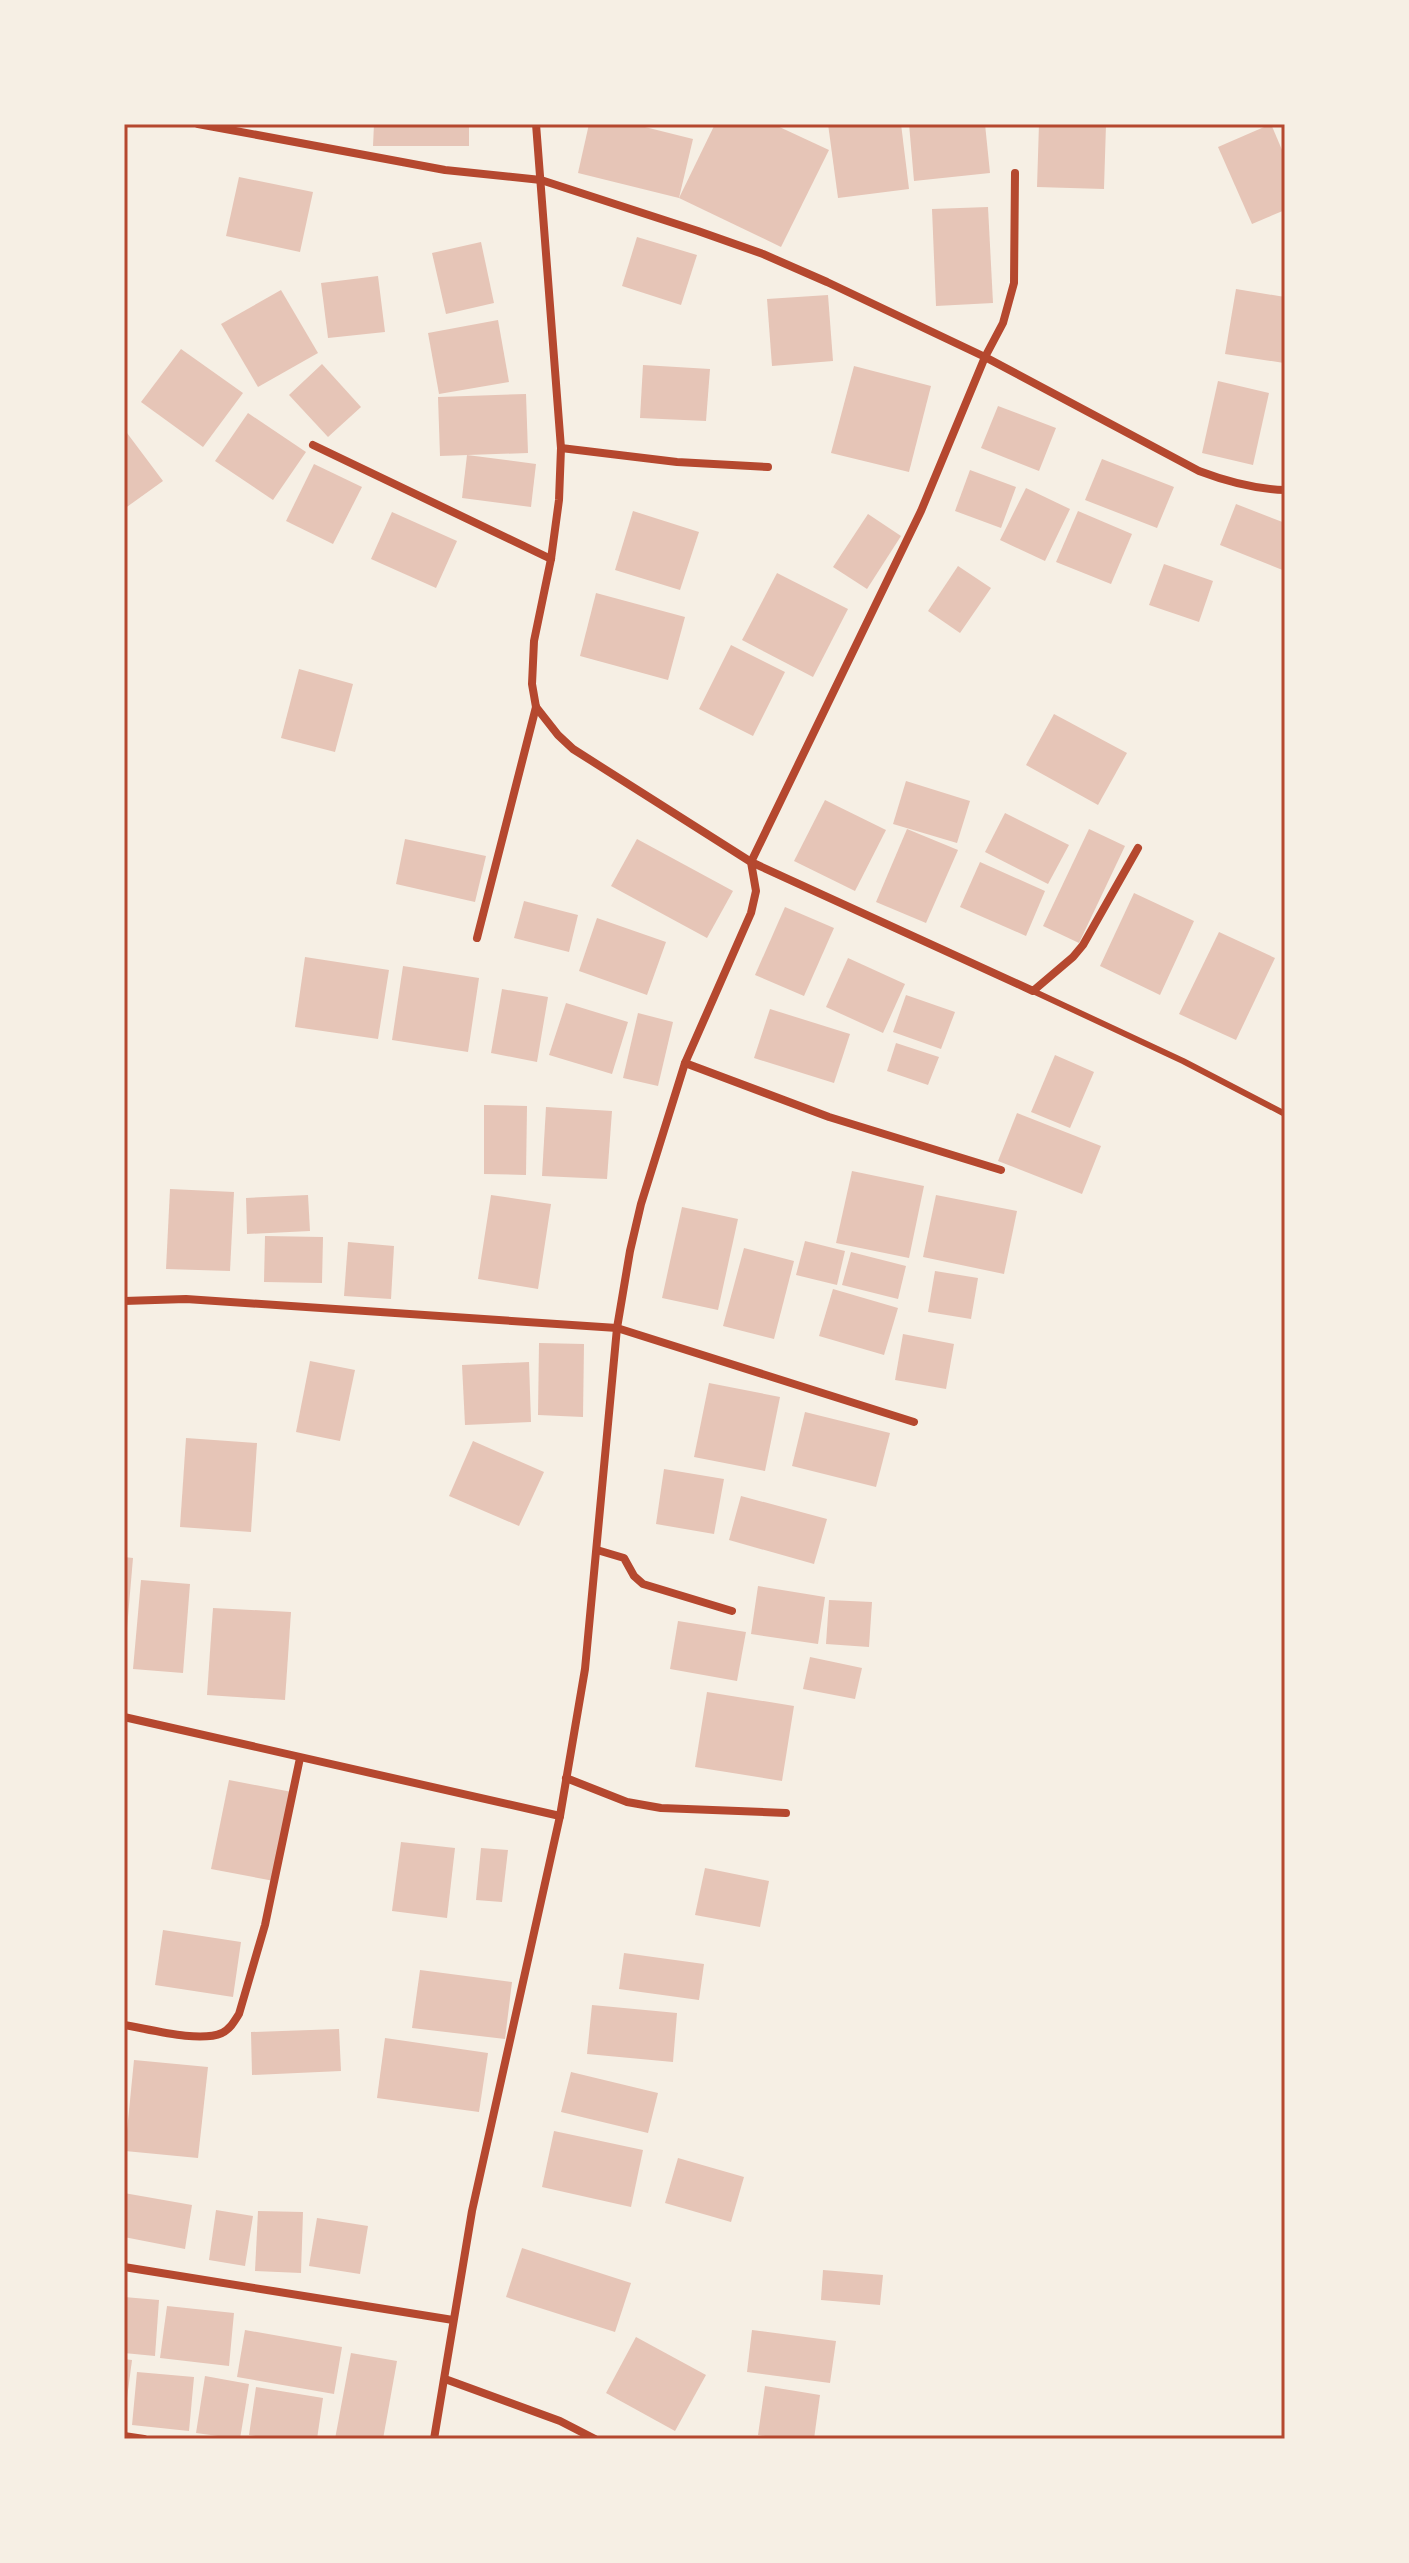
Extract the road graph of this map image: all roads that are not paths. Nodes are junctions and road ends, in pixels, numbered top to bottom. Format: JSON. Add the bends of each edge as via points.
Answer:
{"nodes":[{"id":1,"x":198,"y":124,"type":"edge"},
{"id":2,"x":536,"y":124,"type":"edge"},
{"id":3,"x":1015,"y":173,"type":"dead end"},
{"id":4,"x":541,"y":180,"type":"junction"},
{"id":5,"x":985,"y":357,"type":"junction"},
{"id":6,"x":313,"y":445,"type":"dead end"},
{"id":7,"x":561,"y":448,"type":"junction"},
{"id":8,"x":768,"y":467,"type":"dead end"},
{"id":9,"x":1285,"y":490,"type":"edge"},
{"id":10,"x":551,"y":559,"type":"junction"},
{"id":11,"x":536,"y":707,"type":"junction"},
{"id":12,"x":1138,"y":848,"type":"dead end"},
{"id":13,"x":751,"y":862,"type":"junction"},
{"id":14,"x":477,"y":938,"type":"dead end"},
{"id":15,"x":1033,"y":991,"type":"junction"},
{"id":16,"x":685,"y":1063,"type":"junction"},
{"id":17,"x":1285,"y":1114,"type":"edge"},
{"id":18,"x":1001,"y":1170,"type":"dead end"},
{"id":19,"x":124,"y":1301,"type":"edge"},
{"id":20,"x":617,"y":1328,"type":"junction"},
{"id":21,"x":914,"y":1422,"type":"dead end"},
{"id":22,"x":597,"y":1550,"type":"junction"},
{"id":23,"x":732,"y":1611,"type":"dead end"},
{"id":24,"x":124,"y":1717,"type":"edge"},
{"id":25,"x":300,"y":1758,"type":"junction"},
{"id":26,"x":566,"y":1778,"type":"junction"},
{"id":27,"x":786,"y":1813,"type":"dead end"},
{"id":28,"x":560,"y":1816,"type":"junction"},
{"id":29,"x":124,"y":2025,"type":"edge"},
{"id":30,"x":124,"y":2267,"type":"edge"},
{"id":31,"x":453,"y":2320,"type":"junction"},
{"id":32,"x":445,"y":2379,"type":"junction"},
{"id":33,"x":124,"y":2436,"type":"edge"},
{"id":34,"x":144,"y":2439,"type":"edge"},
{"id":35,"x":434,"y":2439,"type":"edge"},
{"id":36,"x":595,"y":2439,"type":"edge"}],
"edges":[{"from":1,"to":4,"type":"street","via":[[445,170]]},
{"from":2,"to":4,"type":"street"},
{"from":3,"to":5,"type":"street","via":[[1014,283],[1003,323]]},
{"from":4,"to":5,"type":"street","via":[[763,254]]},
{"from":4,"to":7,"type":"street"},
{"from":5,"to":9,"type":"street","via":[[1199,471],[1231,483]]},
{"from":5,"to":13,"type":"street","via":[[921,511]]},
{"from":6,"to":10,"type":"street"},
{"from":7,"to":8,"type":"street"},
{"from":7,"to":10,"type":"street"},
{"from":10,"to":11,"type":"street","via":[[531,663]]},
{"from":11,"to":13,"type":"street","via":[[573,749]]},
{"from":11,"to":14,"type":"street"},
{"from":12,"to":15,"type":"street","via":[[1083,945]]},
{"from":13,"to":15,"type":"street"},
{"from":13,"to":16,"type":"street","via":[[756,891],[751,913]]},
{"from":15,"to":17,"type":"lane"},
{"from":16,"to":18,"type":"street","via":[[829,1117]]},
{"from":16,"to":20,"type":"street","via":[[641,1204]]},
{"from":19,"to":20,"type":"street","via":[[186,1299]]},
{"from":20,"to":21,"type":"street"},
{"from":20,"to":22,"type":"street"},
{"from":22,"to":23,"type":"street","via":[[624,1558],[643,1584]]},
{"from":22,"to":26,"type":"street","via":[[585,1669]]},
{"from":24,"to":25,"type":"street"},
{"from":25,"to":28,"type":"street"},
{"from":25,"to":29,"type":"street","via":[[265,1925],[233,2024],[218,2034],[196,2036]]},
{"from":26,"to":27,"type":"street","via":[[627,1802],[661,1808]]},
{"from":26,"to":28,"type":"street"},
{"from":28,"to":31,"type":"street","via":[[472,2211]]},
{"from":30,"to":31,"type":"street"},
{"from":31,"to":32,"type":"street"},
{"from":32,"to":35,"type":"street"},
{"from":32,"to":36,"type":"street"},
{"from":33,"to":34,"type":"street"}]}
